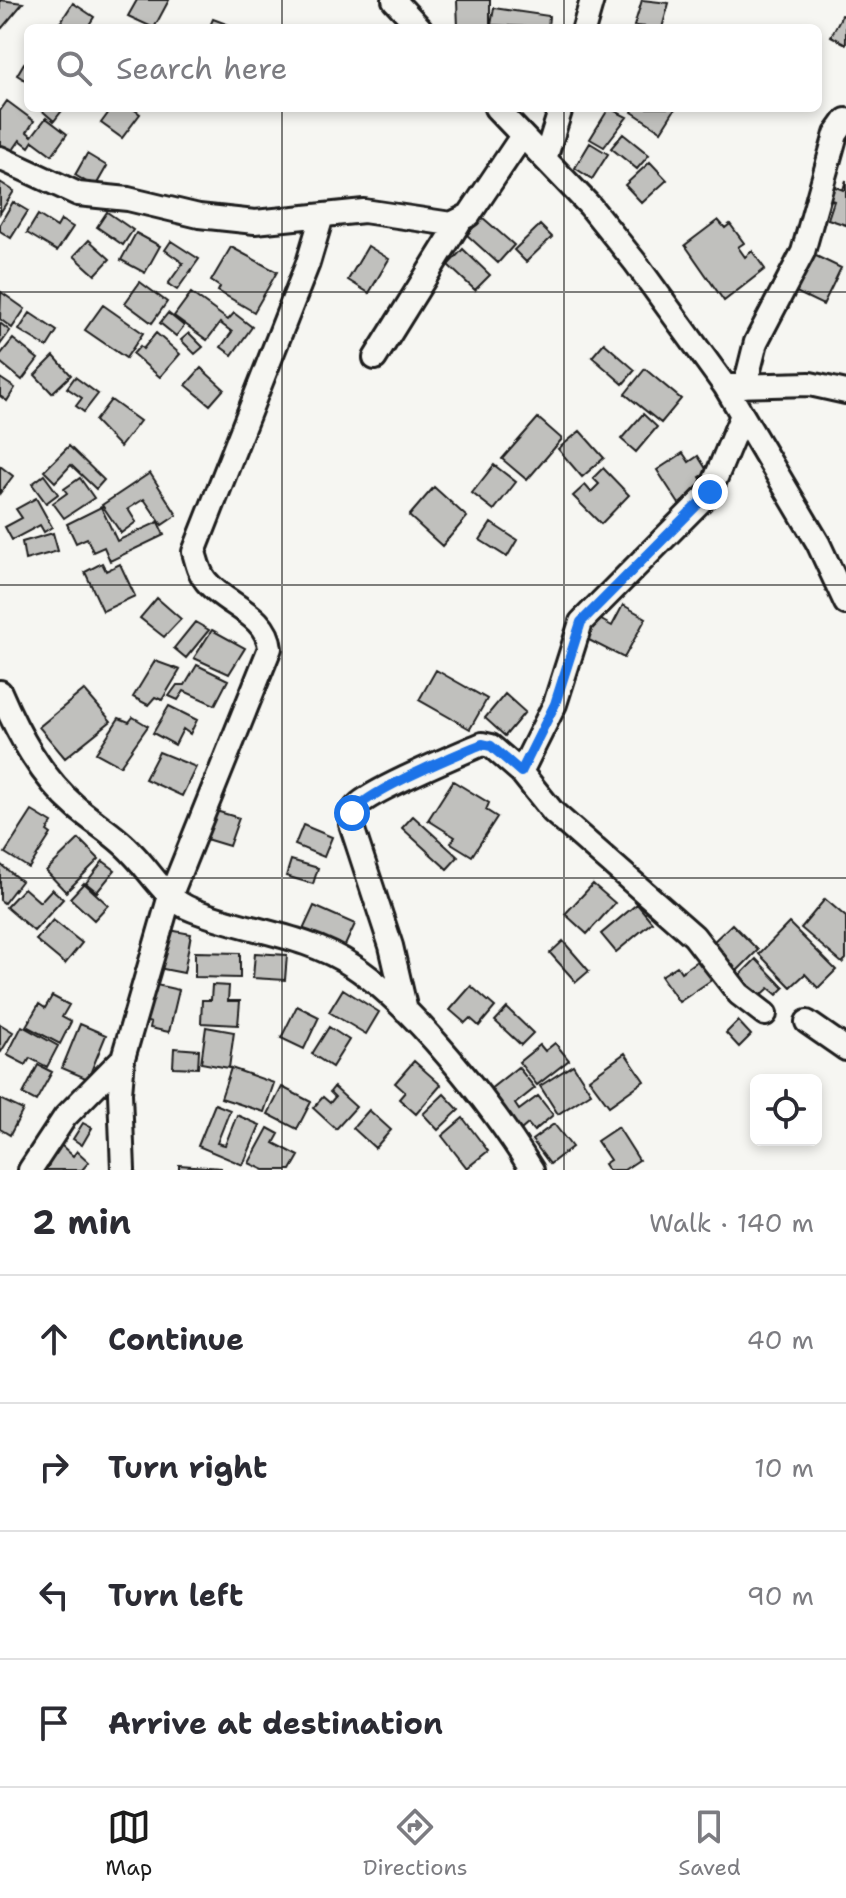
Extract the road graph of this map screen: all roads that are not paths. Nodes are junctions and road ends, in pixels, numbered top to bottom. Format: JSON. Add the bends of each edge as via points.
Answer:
{"nodes":[{"id":1,"x":394,"y":0,"type":"edge"},
{"id":2,"x":592,"y":0,"type":"edge"},
{"id":3,"x":416,"y":24,"type":"edge"},
{"id":4,"x":585,"y":24,"type":"edge"},
{"id":5,"x":500,"y":112,"type":"edge"},
{"id":6,"x":560,"y":112,"type":"edge"},
{"id":7,"x":846,"y":120,"type":"edge"},
{"id":8,"x":522,"y":136,"type":"junction"},
{"id":9,"x":0,"y":158,"type":"edge"},
{"id":10,"x":545,"y":159,"type":"junction"},
{"id":11,"x":322,"y":216,"type":"junction"},
{"id":12,"x":459,"y":223,"type":"junction"},
{"id":13,"x":375,"y":358,"type":"dead end"},
{"id":14,"x":735,"y":386,"type":"junction"},
{"id":15,"x":846,"y":392,"type":"edge"},
{"id":16,"x":742,"y":415,"type":"junction"},
{"id":17,"x":837,"y":561,"type":"edge"},
{"id":18,"x":846,"y":603,"type":"edge"},
{"id":19,"x":0,"y":692,"type":"edge"},
{"id":20,"x":521,"y":772,"type":"junction"},
{"id":21,"x":169,"y":899,"type":"junction"},
{"id":22,"x":406,"y":1011,"type":"junction"},
{"id":23,"x":765,"y":1014,"type":"dead end"},
{"id":24,"x":807,"y":1022,"type":"dead end"},
{"id":25,"x":846,"y":1049,"type":"edge"},
{"id":26,"x":123,"y":1058,"type":"junction"},
{"id":27,"x":30,"y":1170,"type":"edge"},
{"id":28,"x":123,"y":1170,"type":"edge"},
{"id":29,"x":532,"y":1170,"type":"edge"}],
"edges":[{"from":1,"to":3,"type":"street"},
{"from":2,"to":4,"type":"street"},
{"from":5,"to":8,"type":"street"},
{"from":6,"to":10,"type":"street"},
{"from":7,"to":14,"type":"street","via":[[836,134],[803,252]]},
{"from":8,"to":10,"type":"street"},
{"from":8,"to":12,"type":"street"},
{"from":9,"to":11,"type":"street","via":[[53,185],[96,198],[255,222]]},
{"from":10,"to":14,"type":"street"},
{"from":11,"to":12,"type":"street","via":[[364,211]]},
{"from":11,"to":21,"type":"street","via":[[194,552],[207,582],[255,620],[270,648]]},
{"from":12,"to":13,"type":"street"},
{"from":14,"to":15,"type":"street","via":[[810,384]]},
{"from":14,"to":16,"type":"street"},
{"from":16,"to":17,"type":"street"},
{"from":16,"to":20,"type":"street","via":[[710,492],[581,622],[555,704]]},
{"from":17,"to":18,"type":"street"},
{"from":19,"to":21,"type":"street","via":[[44,774],[130,850]]},
{"from":20,"to":22,"type":"street","via":[[482,744],[382,791],[352,813]]},
{"from":20,"to":23,"type":"street","via":[[553,812],[694,936],[739,994]]},
{"from":21,"to":22,"type":"street","via":[[195,912],[325,951],[369,977]]},
{"from":21,"to":26,"type":"street"},
{"from":22,"to":29,"type":"street","via":[[482,1099]]},
{"from":24,"to":25,"type":"street"},
{"from":26,"to":27,"type":"street","via":[[65,1117]]},
{"from":26,"to":28,"type":"street"}]}
